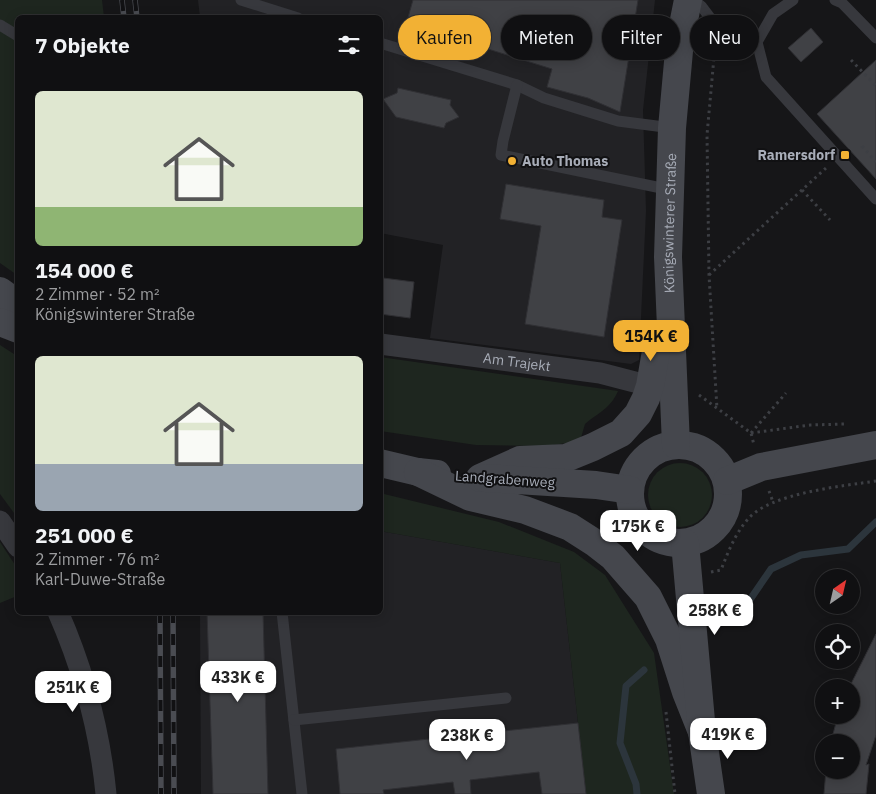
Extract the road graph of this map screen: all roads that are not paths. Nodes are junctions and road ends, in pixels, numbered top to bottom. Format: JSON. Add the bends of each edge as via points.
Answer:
{"nodes":[{"id":1,"x":241,"y":0,"type":"edge"},
{"id":2,"x":688,"y":0,"type":"edge"},
{"id":3,"x":694,"y":0,"type":"edge"},
{"id":4,"x":793,"y":0,"type":"edge"},
{"id":5,"x":834,"y":0,"type":"edge"},
{"id":6,"x":288,"y":15,"type":"edge"},
{"id":7,"x":708,"y":15,"type":"edge"},
{"id":8,"x":0,"y":25,"type":"edge"},
{"id":9,"x":15,"y":34,"type":"edge"},
{"id":10,"x":759,"y":38,"type":"edge"},
{"id":11,"x":876,"y":38,"type":"edge"},
{"id":12,"x":383,"y":44,"type":"edge"},
{"id":13,"x":759,"y":50,"type":"edge"},
{"id":14,"x":517,"y":85,"type":"junction"},
{"id":15,"x":672,"y":128,"type":"junction"},
{"id":16,"x":671,"y":190,"type":"junction"},
{"id":17,"x":876,"y":199,"type":"edge"},
{"id":18,"x":668,"y":278,"type":"junction"},
{"id":19,"x":0,"y":291,"type":"edge"},
{"id":20,"x":15,"y":302,"type":"edge"},
{"id":21,"x":0,"y":322,"type":"edge"},
{"id":22,"x":15,"y":327,"type":"edge"},
{"id":23,"x":383,"y":344,"type":"edge"},
{"id":24,"x":650,"y":386,"type":"junction"},
{"id":25,"x":676,"y":445,"type":"junction"},
{"id":26,"x":876,"y":445,"type":"edge"},
{"id":27,"x":383,"y":464,"type":"edge"},
{"id":28,"x":418,"y":472,"type":"junction"},
{"id":29,"x":480,"y":478,"type":"junction"},
{"id":30,"x":727,"y":482,"type":"junction"},
{"id":31,"x":630,"y":490,"type":"junction"},
{"id":32,"x":0,"y":521,"type":"edge"},
{"id":33,"x":15,"y":543,"type":"edge"},
{"id":34,"x":686,"y":543,"type":"junction"},
{"id":35,"x":59,"y":615,"type":"edge"},
{"id":36,"x":282,"y":615,"type":"edge"},
{"id":37,"x":506,"y":698,"type":"dead end"},
{"id":38,"x":294,"y":720,"type":"junction"},
{"id":39,"x":702,"y":732,"type":"junction"},
{"id":40,"x":106,"y":794,"type":"edge"},
{"id":41,"x":302,"y":794,"type":"edge"},
{"id":42,"x":711,"y":794,"type":"edge"}],
"edges":[{"from":1,"to":6,"type":"lane"},
{"from":2,"to":15,"type":"main road","name":"Königswinterer Straße","via":[[680,40]]},
{"from":3,"to":7,"type":"lane"},
{"from":4,"to":10,"type":"lane","via":[[773,14]]},
{"from":5,"to":11,"type":"lane","via":[[842,3]]},
{"from":8,"to":9,"type":"lane"},
{"from":12,"to":14,"type":"lane"},
{"from":13,"to":17,"type":"lane","via":[[766,77]]},
{"from":14,"to":15,"type":"lane","via":[[544,98],[618,121]]},
{"from":14,"to":16,"type":"lane","via":[[501,155]]},
{"from":15,"to":16,"type":"main road","name":"Königswinterer Straße"},
{"from":16,"to":18,"type":"main road","name":"Königswinterer Straße"},
{"from":18,"to":24,"type":"main road"},
{"from":18,"to":25,"type":"main road","name":"Königswinterer Straße"},
{"from":19,"to":20,"type":"main road"},
{"from":21,"to":22,"type":"main road"},
{"from":23,"to":24,"type":"street","name":"Am Trajekt","via":[[600,373]]},
{"from":24,"to":29,"type":"main road","via":[[638,414],[621,433],[566,458],[520,460]]},
{"from":25,"to":30,"type":"main road","via":[[708,454],[723,471]]},
{"from":25,"to":31,"type":"main road","via":[[664,447],[645,459],[632,479]]},
{"from":26,"to":30,"type":"main road","via":[[761,467]]},
{"from":27,"to":28,"type":"main road","name":"Landgrabenweg"},
{"from":28,"to":29,"type":"main road","name":"Landgrabenweg"},
{"from":28,"to":39,"type":"main road","via":[[470,497],[525,510],[570,527],[613,558],[648,597],[669,639]]},
{"from":29,"to":31,"type":"main road","name":"Landgrabenweg"},
{"from":30,"to":34,"type":"main road","via":[[728,505],[717,527],[708,535]]},
{"from":31,"to":34,"type":"main road","via":[[634,514],[650,534],[661,540]]},
{"from":32,"to":33,"type":"street"},
{"from":34,"to":39,"type":"main road"},
{"from":35,"to":40,"type":"street","via":[[73,648],[94,722]]},
{"from":36,"to":38,"type":"lane"},
{"from":37,"to":38,"type":"lane"},
{"from":38,"to":41,"type":"lane"},
{"from":39,"to":42,"type":"main road"}]}
